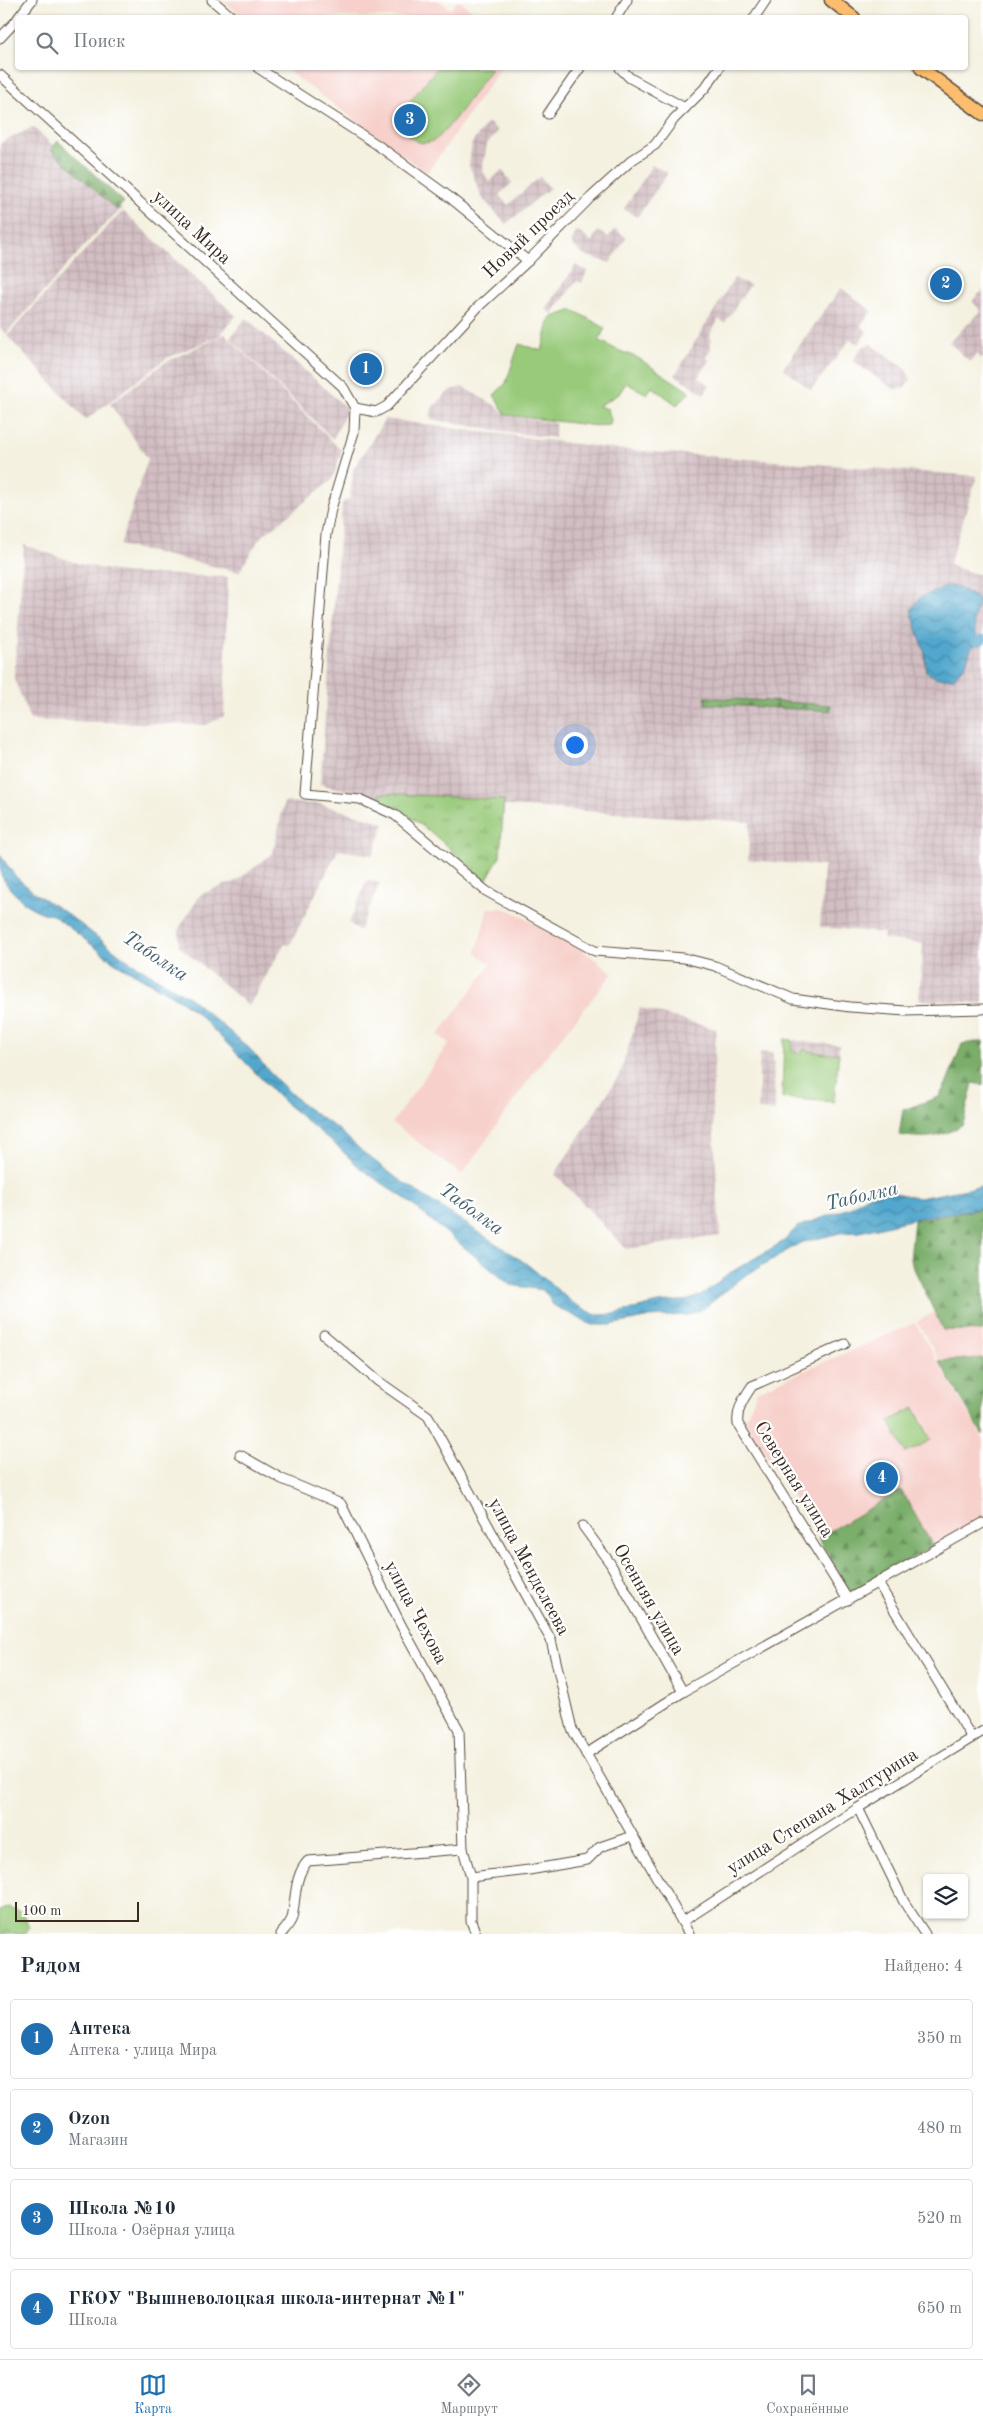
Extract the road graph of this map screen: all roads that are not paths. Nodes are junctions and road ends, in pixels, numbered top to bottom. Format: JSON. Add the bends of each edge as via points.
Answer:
{"nodes":[{"id":1,"x":32,"y":0,"type":"edge"},
{"id":2,"x":212,"y":0,"type":"edge"},
{"id":3,"x":627,"y":0,"type":"edge"},
{"id":4,"x":766,"y":0,"type":"edge"},
{"id":5,"x":830,"y":0,"type":"edge"},
{"id":6,"x":20,"y":15,"type":"edge"},
{"id":7,"x":230,"y":15,"type":"edge"},
{"id":8,"x":618,"y":15,"type":"edge"},
{"id":9,"x":756,"y":15,"type":"edge"},
{"id":10,"x":850,"y":15,"type":"edge"},
{"id":11,"x":15,"y":21,"type":"edge"},
{"id":12,"x":0,"y":38,"type":"edge"},
{"id":13,"x":261,"y":70,"type":"edge"},
{"id":14,"x":579,"y":70,"type":"edge"},
{"id":15,"x":622,"y":70,"type":"edge"},
{"id":16,"x":718,"y":70,"type":"edge"},
{"id":17,"x":924,"y":70,"type":"edge"},
{"id":18,"x":0,"y":75,"type":"edge"},
{"id":19,"x":685,"y":108,"type":"junction"},
{"id":20,"x":548,"y":114,"type":"dead end"},
{"id":21,"x":983,"y":114,"type":"edge"},
{"id":22,"x":528,"y":261,"type":"junction"},
{"id":23,"x":355,"y":408,"type":"junction"},
{"id":24,"x":983,"y":1008,"type":"edge"},
{"id":25,"x":324,"y":1335,"type":"dead end"},
{"id":26,"x":845,"y":1344,"type":"dead end"},
{"id":27,"x":240,"y":1455,"type":"dead end"},
{"id":28,"x":983,"y":1523,"type":"edge"},
{"id":29,"x":583,"y":1526,"type":"dead end"},
{"id":30,"x":878,"y":1583,"type":"junction"},
{"id":31,"x":848,"y":1600,"type":"junction"},
{"id":32,"x":683,"y":1692,"type":"junction"},
{"id":33,"x":983,"y":1732,"type":"edge"},
{"id":34,"x":972,"y":1738,"type":"junction"},
{"id":35,"x":586,"y":1754,"type":"junction"},
{"id":36,"x":858,"y":1808,"type":"junction"},
{"id":37,"x":632,"y":1836,"type":"junction"},
{"id":38,"x":463,"y":1849,"type":"junction"},
{"id":39,"x":471,"y":1877,"type":"junction"},
{"id":40,"x":682,"y":1922,"type":"junction"},
{"id":41,"x":281,"y":1934,"type":"edge"},
{"id":42,"x":476,"y":1934,"type":"edge"},
{"id":43,"x":689,"y":1934,"type":"edge"},
{"id":44,"x":924,"y":1934,"type":"edge"}],
"edges":[{"from":1,"to":6,"type":"street"},
{"from":2,"to":7,"type":"street"},
{"from":3,"to":8,"type":"street"},
{"from":4,"to":9,"type":"street"},
{"from":5,"to":10,"type":"highway"},
{"from":11,"to":12,"type":"street"},
{"from":13,"to":22,"type":"street","via":[[376,144],[448,196]]},
{"from":14,"to":20,"type":"street"},
{"from":15,"to":19,"type":"street","via":[[630,78]]},
{"from":16,"to":19,"type":"street","name":"Новый проезд"},
{"from":17,"to":21,"type":"highway"},
{"from":18,"to":23,"type":"street","name":"улица Мира","via":[[343,387]]},
{"from":19,"to":22,"type":"street","name":"Новый проезд","via":[[655,145],[632,160]]},
{"from":22,"to":23,"type":"street","name":"Новый проезд","via":[[478,307],[387,406],[376,412]]},
{"from":23,"to":24,"type":"street","via":[[354,432],[326,534],[305,794],[360,799],[395,815],[486,891],[595,951],[684,958],[715,966],[793,999],[906,1010]]},
{"from":25,"to":35,"type":"street","name":"улица Менделеева","via":[[378,1381],[428,1416],[551,1640],[572,1729]]},
{"from":26,"to":31,"type":"street","name":"Северная улица","via":[[752,1386],[742,1399],[737,1418]]},
{"from":27,"to":38,"type":"street","name":"улица Чехова","via":[[282,1479],[341,1504],[401,1625],[459,1730]]},
{"from":28,"to":30,"type":"street"},
{"from":29,"to":32,"type":"street","name":"Осенняя улица","via":[[610,1563]]},
{"from":30,"to":31,"type":"street"},
{"from":30,"to":34,"type":"street"},
{"from":31,"to":32,"type":"street"},
{"from":32,"to":35,"type":"street"},
{"from":33,"to":34,"type":"street","name":"улица Степана Халтурина"},
{"from":34,"to":36,"type":"street","name":"улица Степана Халтурина"},
{"from":35,"to":37,"type":"street","name":"улица Менделеева"},
{"from":36,"to":40,"type":"street","name":"улица Степана Халтурина"},
{"from":36,"to":44,"type":"street","via":[[904,1902]]},
{"from":37,"to":39,"type":"street","via":[[600,1847],[587,1860]]},
{"from":37,"to":40,"type":"street","name":"улица Менделеева"},
{"from":38,"to":39,"type":"street","name":"улица Чехова"},
{"from":38,"to":41,"type":"street","via":[[308,1862],[304,1866],[291,1920]]},
{"from":39,"to":42,"type":"street","name":"улица Чехова","via":[[471,1921]]},
{"from":40,"to":43,"type":"street","name":"улица Менделеева"}]}
